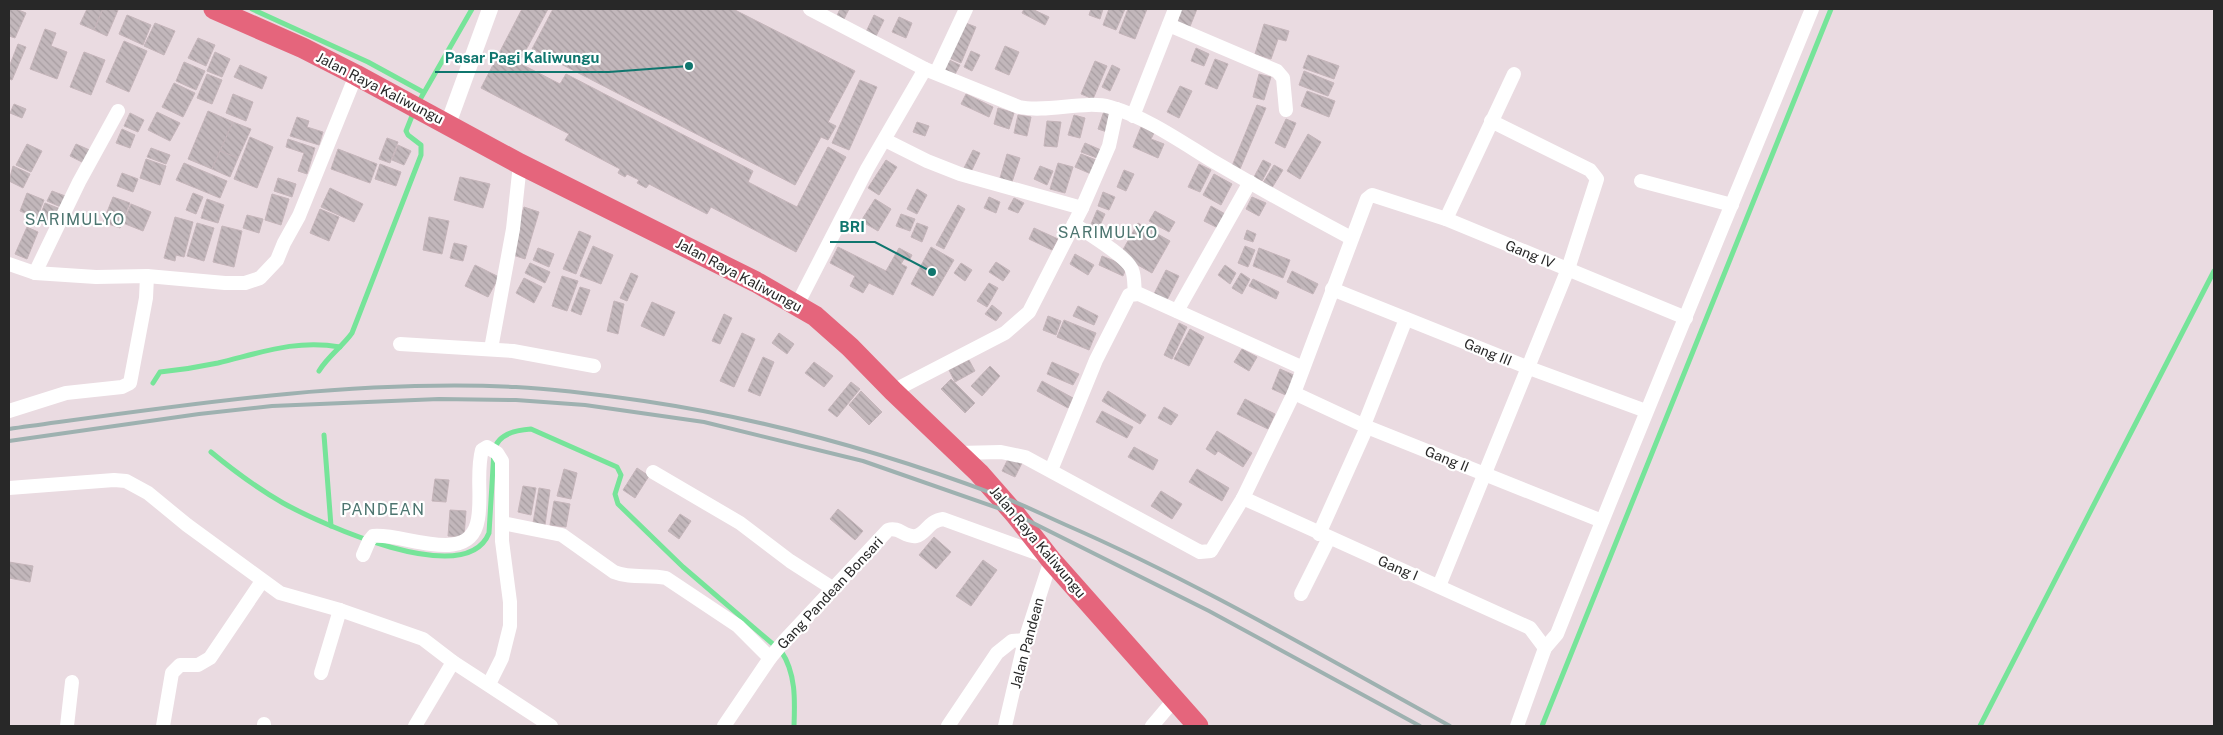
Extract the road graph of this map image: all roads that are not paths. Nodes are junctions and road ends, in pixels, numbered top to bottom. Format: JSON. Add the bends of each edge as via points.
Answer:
{"nodes":[{"id":1,"x":214,"y":9,"type":"edge"},
{"id":2,"x":490,"y":9,"type":"edge"},
{"id":3,"x":810,"y":9,"type":"edge"},
{"id":4,"x":966,"y":9,"type":"edge"},
{"id":5,"x":1175,"y":9,"type":"edge"},
{"id":6,"x":1812,"y":9,"type":"edge"},
{"id":7,"x":236,"y":12,"type":"edge"},
{"id":8,"x":1169,"y":25,"type":"junction"},
{"id":9,"x":930,"y":71,"type":"junction"},
{"id":10,"x":1514,"y":74,"type":"dead end"},
{"id":11,"x":356,"y":75,"type":"junction"},
{"id":12,"x":1286,"y":110,"type":"dead end"},
{"id":13,"x":118,"y":111,"type":"dead end"},
{"id":14,"x":1124,"y":112,"type":"junction"},
{"id":15,"x":1491,"y":121,"type":"junction"},
{"id":16,"x":448,"y":124,"type":"junction"},
{"id":17,"x":885,"y":140,"type":"junction"},
{"id":18,"x":520,"y":164,"type":"junction"},
{"id":19,"x":1641,"y":181,"type":"dead end"},
{"id":20,"x":1250,"y":182,"type":"junction"},
{"id":21,"x":1732,"y":205,"type":"junction"},
{"id":22,"x":1082,"y":208,"type":"junction"},
{"id":23,"x":1446,"y":219,"type":"junction"},
{"id":24,"x":1074,"y":224,"type":"junction"},
{"id":25,"x":1351,"y":238,"type":"junction"},
{"id":26,"x":9,"y":264,"type":"edge"},
{"id":27,"x":1568,"y":269,"type":"junction"},
{"id":28,"x":35,"y":273,"type":"junction"},
{"id":29,"x":147,"y":276,"type":"junction"},
{"id":30,"x":1332,"y":289,"type":"junction"},
{"id":31,"x":1135,"y":294,"type":"junction"},
{"id":32,"x":798,"y":305,"type":"junction"},
{"id":33,"x":1177,"y":311,"type":"junction"},
{"id":34,"x":1686,"y":318,"type":"junction"},
{"id":35,"x":1406,"y":319,"type":"junction"},
{"id":36,"x":400,"y":344,"type":"dead end"},
{"id":37,"x":491,"y":349,"type":"junction"},
{"id":38,"x":594,"y":366,"type":"dead end"},
{"id":39,"x":1303,"y":368,"type":"junction"},
{"id":40,"x":1529,"y":368,"type":"junction"},
{"id":41,"x":893,"y":392,"type":"junction"},
{"id":42,"x":1294,"y":393,"type":"junction"},
{"id":43,"x":9,"y":411,"type":"edge"},
{"id":44,"x":1646,"y":411,"type":"junction"},
{"id":45,"x":1365,"y":426,"type":"junction"},
{"id":46,"x":958,"y":453,"type":"junction"},
{"id":47,"x":1051,"y":470,"type":"junction"},
{"id":48,"x":653,"y":472,"type":"dead end"},
{"id":49,"x":1486,"y":475,"type":"junction"},
{"id":50,"x":9,"y":488,"type":"edge"},
{"id":51,"x":1243,"y":498,"type":"junction"},
{"id":52,"x":1602,"y":521,"type":"junction"},
{"id":53,"x":502,"y":524,"type":"junction"},
{"id":54,"x":1324,"y":536,"type":"junction"},
{"id":55,"x":367,"y":546,"type":"dead end"},
{"id":56,"x":1050,"y":558,"type":"junction"},
{"id":57,"x":262,"y":581,"type":"junction"},
{"id":58,"x":1439,"y":586,"type":"junction"},
{"id":59,"x":832,"y":588,"type":"junction"},
{"id":60,"x":1301,"y":594,"type":"dead end"},
{"id":61,"x":340,"y":610,"type":"junction"},
{"id":62,"x":1025,"y":640,"type":"junction"},
{"id":63,"x":1545,"y":648,"type":"junction"},
{"id":64,"x":772,"y":655,"type":"junction"},
{"id":65,"x":453,"y":662,"type":"junction"},
{"id":66,"x":320,"y":672,"type":"dead end"},
{"id":67,"x":72,"y":682,"type":"dead end"},
{"id":68,"x":489,"y":684,"type":"junction"},
{"id":69,"x":1174,"y":700,"type":"junction"},
{"id":70,"x":67,"y":726,"type":"edge"},
{"id":71,"x":163,"y":726,"type":"edge"},
{"id":72,"x":416,"y":726,"type":"edge"},
{"id":73,"x":551,"y":726,"type":"edge"},
{"id":74,"x":724,"y":726,"type":"edge"},
{"id":75,"x":948,"y":726,"type":"edge"},
{"id":76,"x":1004,"y":726,"type":"edge"},
{"id":77,"x":1152,"y":726,"type":"edge"},
{"id":78,"x":1198,"y":726,"type":"edge"},
{"id":79,"x":1517,"y":726,"type":"edge"}],
"edges":[{"from":1,"to":7,"type":"main road","name":"Jalan Raya Kaliwungu"},
{"from":2,"to":16,"type":"street"},
{"from":3,"to":9,"type":"street"},
{"from":4,"to":9,"type":"street"},
{"from":5,"to":8,"type":"street"},
{"from":6,"to":21,"type":"street"},
{"from":7,"to":11,"type":"main road","name":"Jalan Raya Kaliwungu"},
{"from":8,"to":12,"type":"street","via":[[1277,71],[1283,78]]},
{"from":8,"to":14,"type":"street"},
{"from":9,"to":14,"type":"street","via":[[1026,108],[1105,106]]},
{"from":9,"to":17,"type":"street"},
{"from":10,"to":15,"type":"street"},
{"from":11,"to":16,"type":"main road","name":"Jalan Raya Kaliwungu"},
{"from":11,"to":29,"type":"street","via":[[299,216],[277,260],[260,278],[245,283],[225,283]]},
{"from":13,"to":28,"type":"street"},
{"from":14,"to":20,"type":"street"},
{"from":14,"to":22,"type":"street"},
{"from":15,"to":23,"type":"street"},
{"from":15,"to":27,"type":"street","via":[[1590,170],[1596,176],[1597,184]]},
{"from":16,"to":18,"type":"main road","name":"Jalan Raya Kaliwungu"},
{"from":17,"to":22,"type":"street","via":[[960,174]]},
{"from":17,"to":32,"type":"street"},
{"from":18,"to":32,"type":"main road","name":"Jalan Raya Kaliwungu"},
{"from":18,"to":37,"type":"street","via":[[513,229]]},
{"from":19,"to":21,"type":"street"},
{"from":20,"to":25,"type":"street"},
{"from":20,"to":33,"type":"street"},
{"from":21,"to":34,"type":"street"},
{"from":22,"to":24,"type":"street"},
{"from":23,"to":25,"type":"street","name":"Gang IV","via":[[1372,196],[1366,200]]},
{"from":23,"to":27,"type":"street","name":"Gang IV"},
{"from":24,"to":31,"type":"street","via":[[1128,264],[1132,270]]},
{"from":24,"to":41,"type":"street","via":[[1029,312],[1021,321],[1005,334]]},
{"from":25,"to":30,"type":"street"},
{"from":26,"to":28,"type":"street"},
{"from":27,"to":34,"type":"street","name":"Gang IV"},
{"from":27,"to":40,"type":"street"},
{"from":28,"to":29,"type":"street"},
{"from":29,"to":43,"type":"street","via":[[145,305],[130,383],[122,387],[66,393]]},
{"from":30,"to":35,"type":"street","name":"Gang III"},
{"from":30,"to":39,"type":"street"},
{"from":31,"to":33,"type":"street"},
{"from":31,"to":47,"type":"street","via":[[1125,302],[1096,360]]},
{"from":32,"to":41,"type":"main road","name":"Jalan Raya Kaliwungu","via":[[850,347]]},
{"from":33,"to":39,"type":"street"},
{"from":34,"to":44,"type":"street"},
{"from":35,"to":40,"type":"street","name":"Gang III"},
{"from":35,"to":45,"type":"street"},
{"from":36,"to":37,"type":"street"},
{"from":37,"to":38,"type":"street"},
{"from":39,"to":42,"type":"street"},
{"from":40,"to":44,"type":"street","name":"Gang III"},
{"from":40,"to":49,"type":"street"},
{"from":41,"to":46,"type":"main road","name":"Jalan Raya Kaliwungu"},
{"from":42,"to":45,"type":"street","name":"Gang II"},
{"from":42,"to":51,"type":"street"},
{"from":44,"to":52,"type":"street"},
{"from":45,"to":49,"type":"street","name":"Gang II"},
{"from":45,"to":54,"type":"street"},
{"from":46,"to":47,"type":"street","via":[[1010,453]]},
{"from":46,"to":56,"type":"main road","name":"Jalan Raya Kaliwungu","via":[[1015,514]]},
{"from":47,"to":51,"type":"street","via":[[1200,552],[1214,548]]},
{"from":48,"to":59,"type":"street","via":[[740,523]]},
{"from":49,"to":52,"type":"street","name":"Gang II"},
{"from":49,"to":58,"type":"street"},
{"from":50,"to":57,"type":"street","via":[[126,481],[148,493]]},
{"from":51,"to":54,"type":"street","name":"Gang I"},
{"from":52,"to":63,"type":"street","via":[[1557,634]]},
{"from":53,"to":55,"type":"street","via":[[502,461],[495,451],[484,447],[478,516],[475,531],[467,540],[441,544],[382,536]]},
{"from":53,"to":64,"type":"street","via":[[562,535],[622,576],[666,578],[738,626]]},
{"from":53,"to":68,"type":"street","via":[[510,626],[502,658]]},
{"from":54,"to":58,"type":"street","name":"Gang I"},
{"from":54,"to":60,"type":"street"},
{"from":56,"to":59,"type":"street","name":"Gang Pandean Bonsari","via":[[943,519],[931,523],[915,536],[896,529],[888,530]]},
{"from":56,"to":62,"type":"street","name":"Jalan Pandean"},
{"from":56,"to":69,"type":"main road","name":"Jalan Raya Kaliwungu"},
{"from":57,"to":61,"type":"street","via":[[280,593]]},
{"from":57,"to":71,"type":"street","via":[[210,658],[198,664],[180,665],[172,673]]},
{"from":58,"to":63,"type":"street","name":"Gang I","via":[[1530,628]]},
{"from":59,"to":64,"type":"street","name":"Gang Pandean Bonsari"},
{"from":61,"to":65,"type":"street","via":[[423,639]]},
{"from":61,"to":66,"type":"street"},
{"from":62,"to":75,"type":"street","via":[[1012,641],[997,653]]},
{"from":62,"to":76,"type":"street","name":"Jalan Pandean"},
{"from":63,"to":79,"type":"street"},
{"from":64,"to":74,"type":"street","name":"Gang Pandean Bonsari"},
{"from":65,"to":68,"type":"street"},
{"from":65,"to":72,"type":"street"},
{"from":67,"to":70,"type":"street"},
{"from":68,"to":73,"type":"street"},
{"from":69,"to":77,"type":"street"},
{"from":69,"to":78,"type":"main road","name":"Jalan Raya Kaliwungu"}]}
